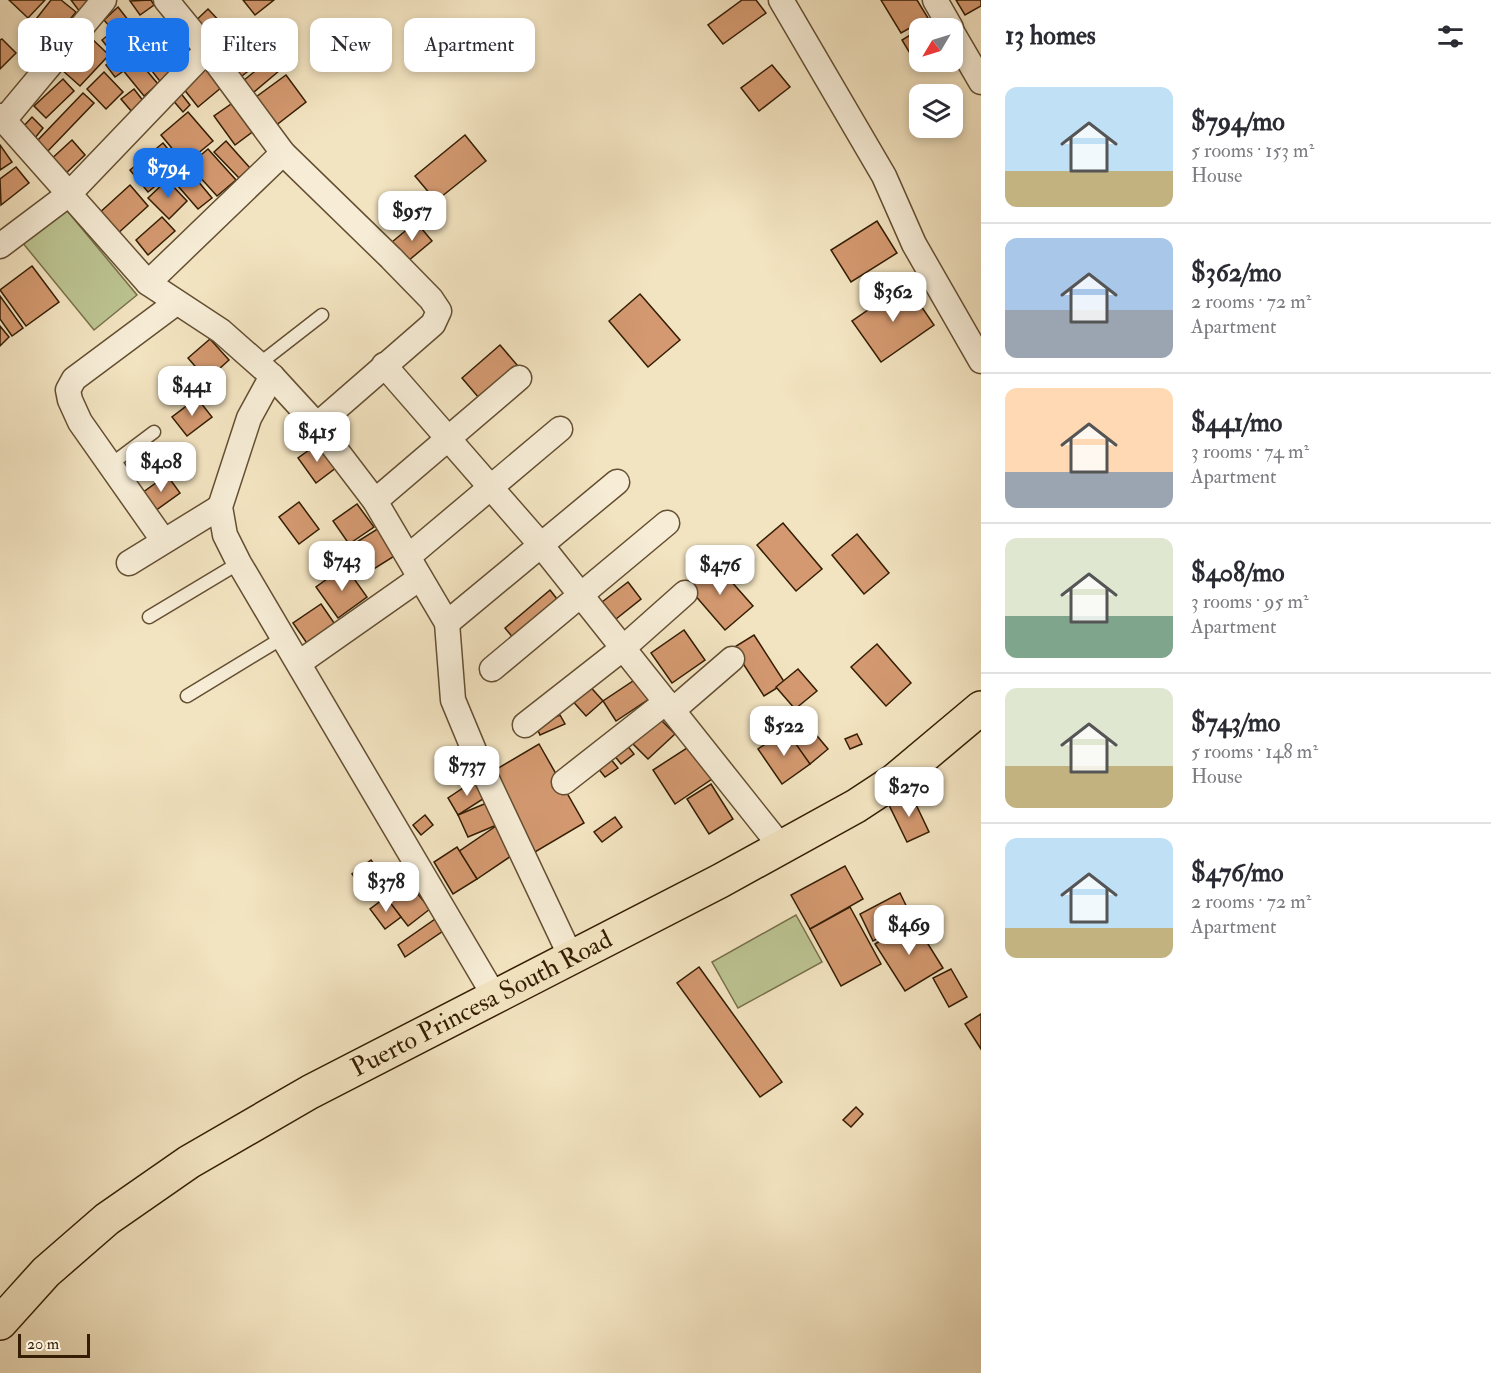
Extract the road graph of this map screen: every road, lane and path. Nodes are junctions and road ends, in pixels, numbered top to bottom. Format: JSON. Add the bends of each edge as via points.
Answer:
{"nodes":[{"id":1,"x":104,"y":0,"type":"edge"},
{"id":2,"x":166,"y":0,"type":"edge"},
{"id":3,"x":781,"y":0,"type":"edge"},
{"id":4,"x":935,"y":0,"type":"edge"},
{"id":5,"x":945,"y":18,"type":"edge"},
{"id":6,"x":201,"y":43,"type":"edge"},
{"id":7,"x":963,"y":50,"type":"edge"},
{"id":8,"x":201,"y":56,"type":"edge"},
{"id":9,"x":223,"y":72,"type":"edge"},
{"id":10,"x":981,"y":82,"type":"edge"},
{"id":11,"x":2,"y":118,"type":"edge"},
{"id":12,"x":283,"y":153,"type":"junction"},
{"id":13,"x":69,"y":194,"type":"junction"},
{"id":14,"x":0,"y":246,"type":"edge"},
{"id":15,"x":148,"y":283,"type":"junction"},
{"id":16,"x":176,"y":303,"type":"junction"},
{"id":17,"x":322,"y":315,"type":"dead end"},
{"id":18,"x":981,"y":361,"type":"edge"},
{"id":19,"x":384,"y":365,"type":"junction"},
{"id":20,"x":265,"y":370,"type":"junction"},
{"id":21,"x":519,"y":378,"type":"dead end"},
{"id":22,"x":317,"y":425,"type":"junction"},
{"id":23,"x":560,"y":429,"type":"dead end"},
{"id":24,"x":154,"y":432,"type":"dead end"},
{"id":25,"x":449,"y":438,"type":"junction"},
{"id":26,"x":110,"y":465,"type":"junction"},
{"id":27,"x":617,"y":482,"type":"dead end"},
{"id":28,"x":492,"y":487,"type":"junction"},
{"id":29,"x":375,"y":501,"type":"junction"},
{"id":30,"x":220,"y":507,"type":"junction"},
{"id":31,"x":667,"y":523,"type":"dead end"},
{"id":32,"x":164,"y":540,"type":"junction"},
{"id":33,"x":541,"y":545,"type":"junction"},
{"id":34,"x":409,"y":556,"type":"junction"},
{"id":35,"x":129,"y":563,"type":"dead end"},
{"id":36,"x":239,"y":563,"type":"junction"},
{"id":37,"x":420,"y":578,"type":"junction"},
{"id":38,"x":685,"y":593,"type":"dead end"},
{"id":39,"x":581,"y":596,"type":"junction"},
{"id":40,"x":149,"y":617,"type":"dead end"},
{"id":41,"x":447,"y":623,"type":"junction"},
{"id":42,"x":284,"y":637,"type":"junction"},
{"id":43,"x":622,"y":649,"type":"junction"},
{"id":44,"x":732,"y":659,"type":"dead end"},
{"id":45,"x":299,"y":663,"type":"junction"},
{"id":46,"x":492,"y":669,"type":"dead end"},
{"id":47,"x":187,"y":696,"type":"dead end"},
{"id":48,"x":669,"y":706,"type":"junction"},
{"id":49,"x":981,"y":708,"type":"edge"},
{"id":50,"x":525,"y":725,"type":"dead end"},
{"id":51,"x":564,"y":782,"type":"dead end"},
{"id":52,"x":782,"y":848,"type":"junction"},
{"id":53,"x":571,"y":957,"type":"junction"},
{"id":54,"x":495,"y":997,"type":"junction"},
{"id":55,"x":0,"y":1323,"type":"edge"}],
"edges":[{"from":1,"to":11,"type":"street"},
{"from":2,"to":6,"type":"street"},
{"from":3,"to":18,"type":"street","via":[[884,176],[914,244]]},
{"from":4,"to":5,"type":"street"},
{"from":7,"to":10,"type":"street"},
{"from":8,"to":13,"type":"street"},
{"from":9,"to":12,"type":"street"},
{"from":11,"to":13,"type":"street"},
{"from":12,"to":15,"type":"street"},
{"from":12,"to":19,"type":"street","via":[[391,258],[439,312],[433,324]]},
{"from":13,"to":14,"type":"street"},
{"from":13,"to":15,"type":"street"},
{"from":15,"to":16,"type":"street"},
{"from":16,"to":20,"type":"street","via":[[214,325]]},
{"from":16,"to":26,"type":"street","via":[[74,379],[68,390],[77,416]]},
{"from":17,"to":20,"type":"lane"},
{"from":19,"to":22,"type":"street"},
{"from":19,"to":25,"type":"street"},
{"from":20,"to":22,"type":"street"},
{"from":20,"to":30,"type":"street"},
{"from":21,"to":25,"type":"street"},
{"from":22,"to":29,"type":"street"},
{"from":23,"to":28,"type":"street"},
{"from":24,"to":26,"type":"lane"},
{"from":25,"to":28,"type":"street"},
{"from":25,"to":29,"type":"street"},
{"from":26,"to":32,"type":"street"},
{"from":27,"to":33,"type":"street"},
{"from":28,"to":33,"type":"street"},
{"from":28,"to":34,"type":"street"},
{"from":29,"to":34,"type":"street"},
{"from":30,"to":32,"type":"street"},
{"from":30,"to":36,"type":"street","via":[[225,535]]},
{"from":31,"to":39,"type":"street"},
{"from":32,"to":35,"type":"street"},
{"from":33,"to":39,"type":"street"},
{"from":33,"to":41,"type":"street"},
{"from":34,"to":37,"type":"street"},
{"from":36,"to":40,"type":"lane"},
{"from":36,"to":42,"type":"street"},
{"from":37,"to":41,"type":"street"},
{"from":37,"to":45,"type":"street"},
{"from":38,"to":43,"type":"street"},
{"from":39,"to":43,"type":"street"},
{"from":39,"to":46,"type":"street"},
{"from":41,"to":53,"type":"street","via":[[453,700],[460,720]]},
{"from":42,"to":45,"type":"street"},
{"from":42,"to":47,"type":"lane"},
{"from":43,"to":48,"type":"street"},
{"from":43,"to":50,"type":"street"},
{"from":44,"to":48,"type":"street"},
{"from":45,"to":54,"type":"street"},
{"from":48,"to":51,"type":"street"},
{"from":48,"to":52,"type":"street"},
{"from":49,"to":52,"type":"main road","name":"Puerto Princesa South Road","via":[[894,781]]},
{"from":52,"to":53,"type":"main road","name":"Puerto Princesa South Road"},
{"from":53,"to":54,"type":"main road","name":"Puerto Princesa South Road"},
{"from":54,"to":55,"type":"main road","name":"Puerto Princesa South Road","via":[[310,1092],[189,1162],[107,1219],[46,1272]]}]}
